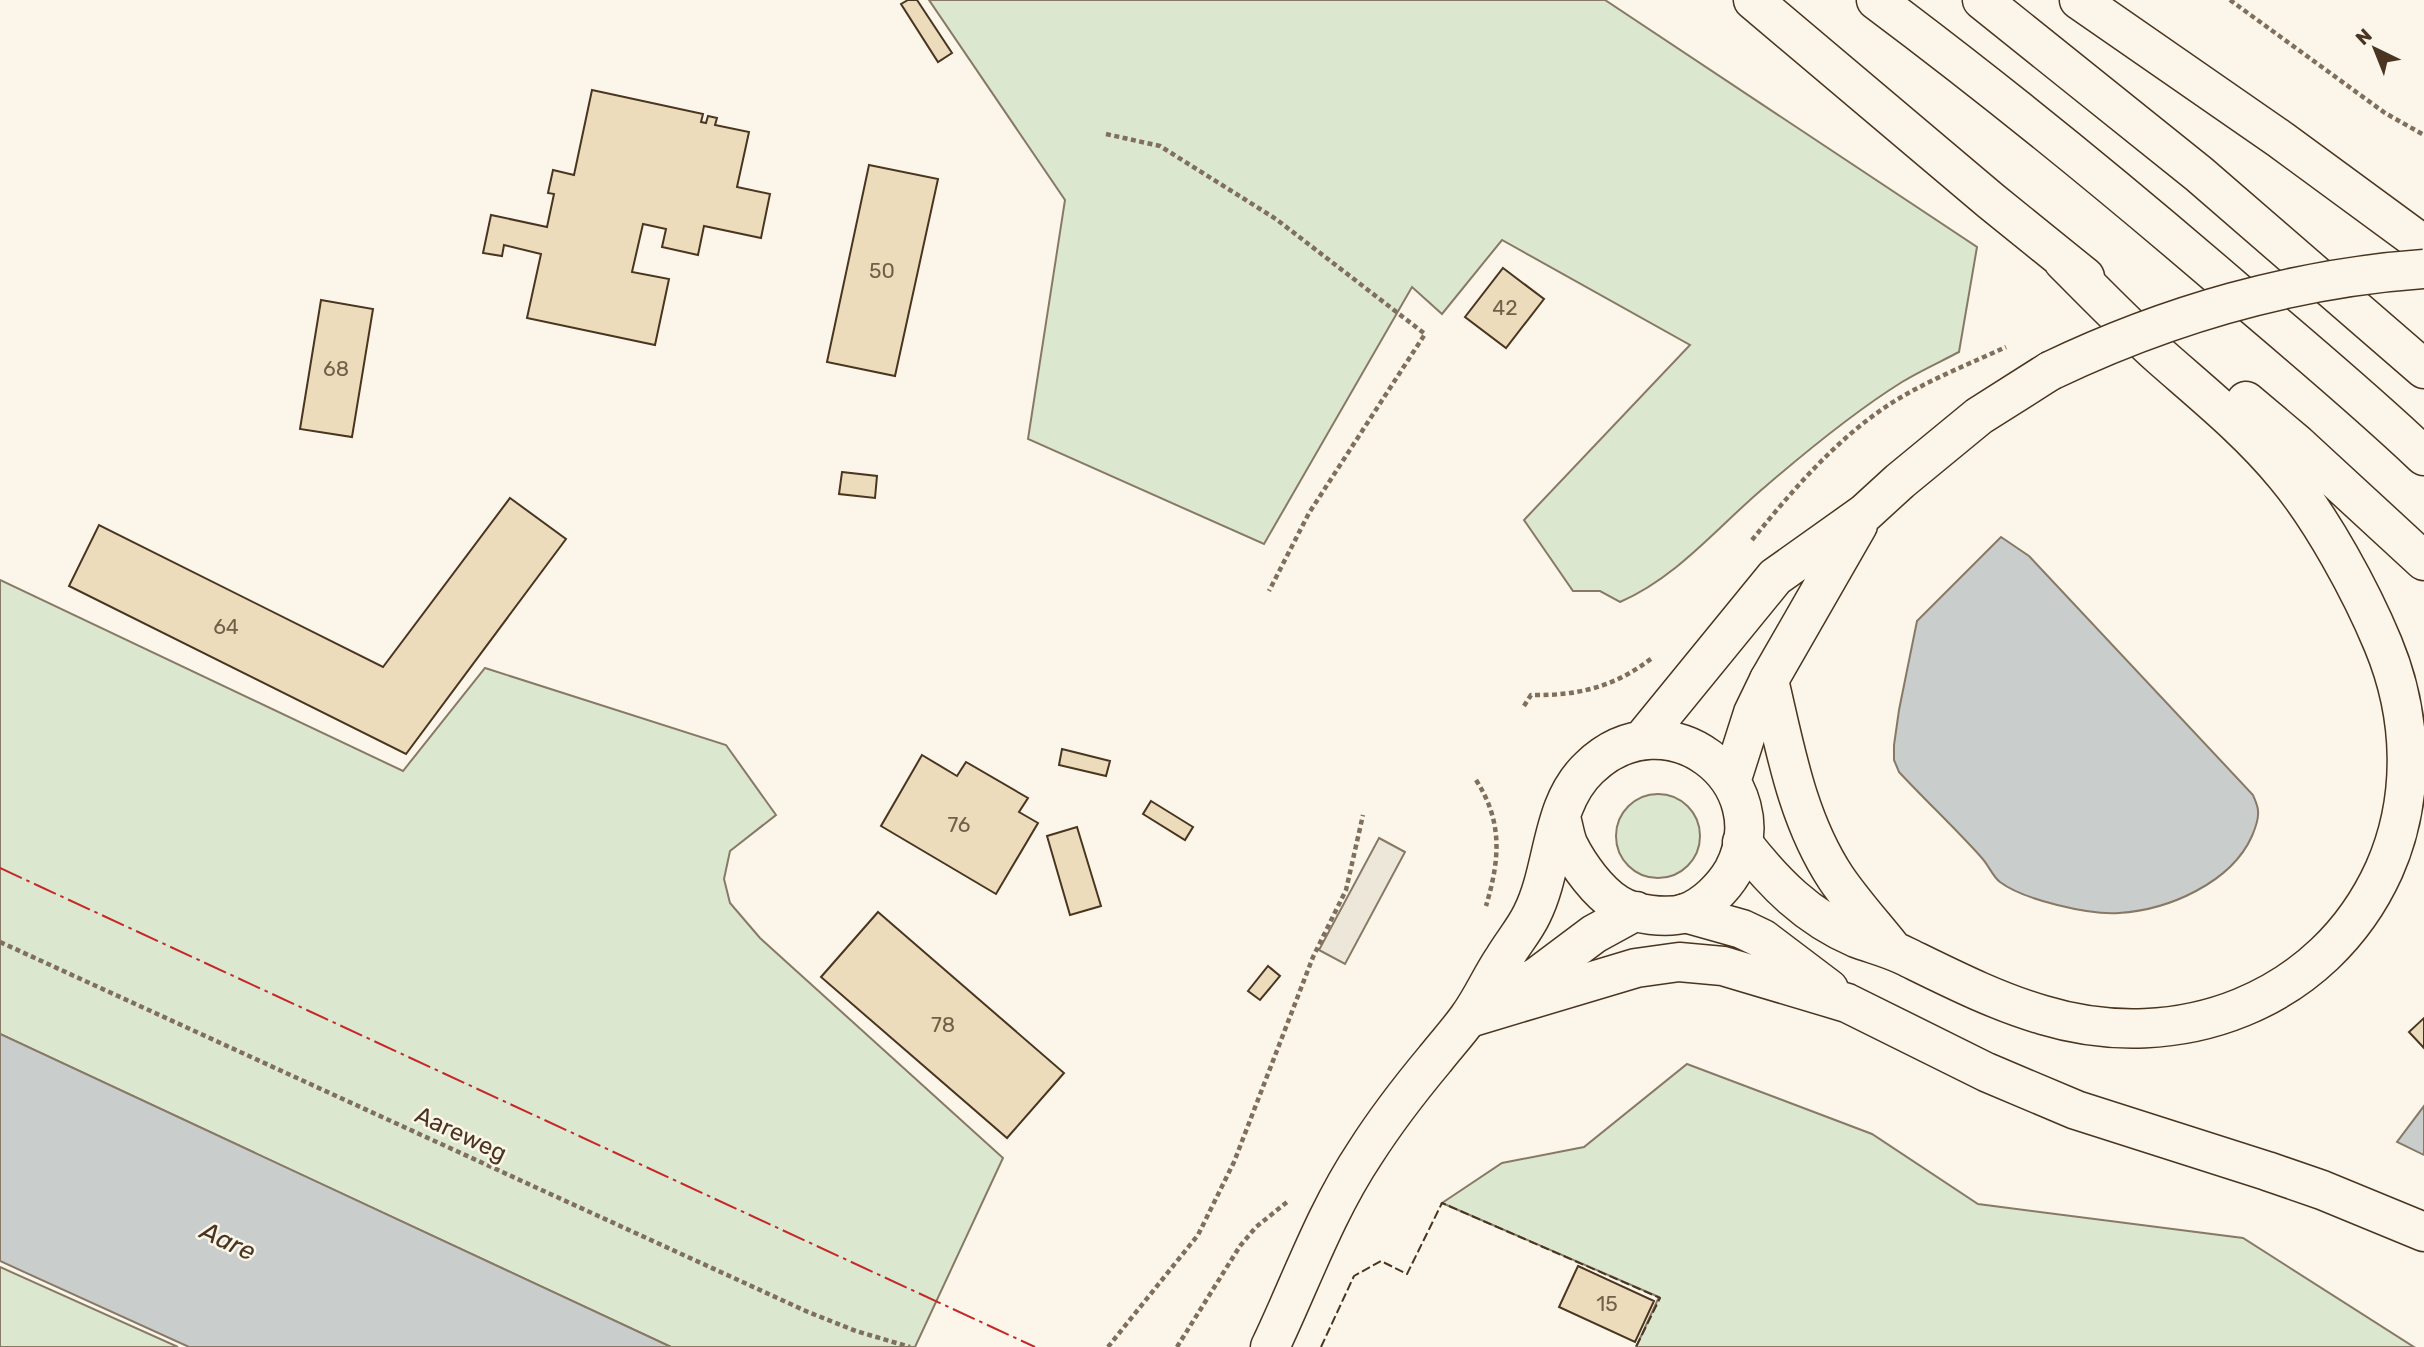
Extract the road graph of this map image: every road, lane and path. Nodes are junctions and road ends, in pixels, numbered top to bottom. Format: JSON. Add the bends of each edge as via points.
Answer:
{"nodes":[{"id":1,"x":1752,"y":0,"type":"edge"},
{"id":2,"x":1876,"y":0,"type":"edge"},
{"id":3,"x":1982,"y":0,"type":"edge"},
{"id":4,"x":2079,"y":0,"type":"edge"},
{"id":5,"x":2230,"y":0,"type":"edge"},
{"id":6,"x":1106,"y":134,"type":"dead end"},
{"id":7,"x":2424,"y":135,"type":"edge"},
{"id":8,"x":2424,"y":245,"type":"edge"},
{"id":9,"x":2063,"y":261,"type":"junction"},
{"id":10,"x":2424,"y":269,"type":"edge"},
{"id":11,"x":2424,"y":369,"type":"edge"},
{"id":12,"x":2424,"y":456,"type":"edge"},
{"id":13,"x":1865,"y":513,"type":"junction"},
{"id":14,"x":2424,"y":561,"type":"edge"},
{"id":15,"x":1269,"y":591,"type":"dead end"},
{"id":16,"x":1769,"y":680,"type":"junction"},
{"id":17,"x":1642,"y":740,"type":"junction"},
{"id":18,"x":1476,"y":780,"type":"dead end"},
{"id":19,"x":1731,"y":782,"type":"junction"},
{"id":20,"x":1363,"y":815,"type":"dead end"},
{"id":21,"x":1561,"y":818,"type":"junction"},
{"id":22,"x":1742,"y":842,"type":"junction"},
{"id":23,"x":1636,"y":911,"type":"junction"},
{"id":24,"x":1484,"y":913,"type":"dead end"},
{"id":25,"x":1685,"y":913,"type":"junction"},
{"id":26,"x":0,"y":942,"type":"edge"},
{"id":27,"x":1893,"y":950,"type":"junction"},
{"id":28,"x":1847,"y":1003,"type":"junction"},
{"id":29,"x":1469,"y":1018,"type":"junction"},
{"id":30,"x":1293,"y":1193,"type":"dead end"},
{"id":31,"x":2424,"y":1232,"type":"edge"},
{"id":32,"x":911,"y":1347,"type":"edge"},
{"id":33,"x":1108,"y":1347,"type":"edge"},
{"id":34,"x":1177,"y":1347,"type":"edge"},
{"id":35,"x":1270,"y":1347,"type":"edge"}],
"edges":[{"from":1,"to":9,"type":"main road"},
{"from":2,"to":12,"type":"main road","via":[[2157,222]]},
{"from":3,"to":11,"type":"main road","via":[[2199,174]]},
{"from":4,"to":8,"type":"main road"},
{"from":5,"to":7,"type":"path","via":[[2385,113]]},
{"from":6,"to":15,"type":"path","via":[[1160,146],[1276,219],[1425,334],[1310,513]]},
{"from":9,"to":14,"type":"main road","via":[[2175,341],[2297,444]]},
{"from":9,"to":27,"type":"main road","via":[[2255,440],[2288,478],[2330,541],[2378,634],[2397,684],[2406,731],[2402,814],[2377,884],[2332,947],[2271,995],[2197,1023],[2122,1029],[2045,1016]]},
{"from":10,"to":13,"type":"main road","bridge":true,"via":[[2338,280],[2236,301],[2115,340],[2050,370],[1979,416]]},
{"from":13,"to":16,"type":"main road"},
{"from":13,"to":17,"type":"main road","via":[[1775,577]]},
{"from":16,"to":19,"type":"main road"},
{"from":16,"to":27,"type":"main road","via":[[1793,780],[1814,838],[1836,877]]},
{"from":17,"to":19,"type":"main road","via":[[1691,746],[1713,761]]},
{"from":17,"to":21,"type":"main road","via":[[1603,755],[1587,769],[1576,782]]},
{"from":18,"to":24,"type":"path","via":[[1495,818],[1498,849]]},
{"from":19,"to":22,"type":"main road","via":[[1743,819]]},
{"from":20,"to":33,"type":"path","via":[[1346,890],[1313,957],[1234,1162],[1198,1235]]},
{"from":21,"to":23,"type":"main road","via":[[1569,845],[1596,884],[1619,905]]},
{"from":21,"to":29,"type":"main road","via":[[1532,915]]},
{"from":22,"to":25,"type":"main road","via":[[1726,883]]},
{"from":22,"to":27,"type":"main road","via":[[1800,906],[1856,937]]},
{"from":23,"to":25,"type":"main road"},
{"from":23,"to":29,"type":"main road"},
{"from":25,"to":28,"type":"main road","via":[[1763,939]]},
{"from":26,"to":32,"type":"path","name":"Aareweg","via":[[808,1312]]},
{"from":28,"to":29,"type":"main road","via":[[1723,966],[1679,962],[1636,968]]},
{"from":28,"to":31,"type":"main road","via":[[1986,1072],[2076,1110],[2278,1175]]},
{"from":29,"to":35,"type":"main road","via":[[1401,1101],[1355,1168]]},
{"from":30,"to":34,"type":"path","via":[[1240,1246]]}]}
